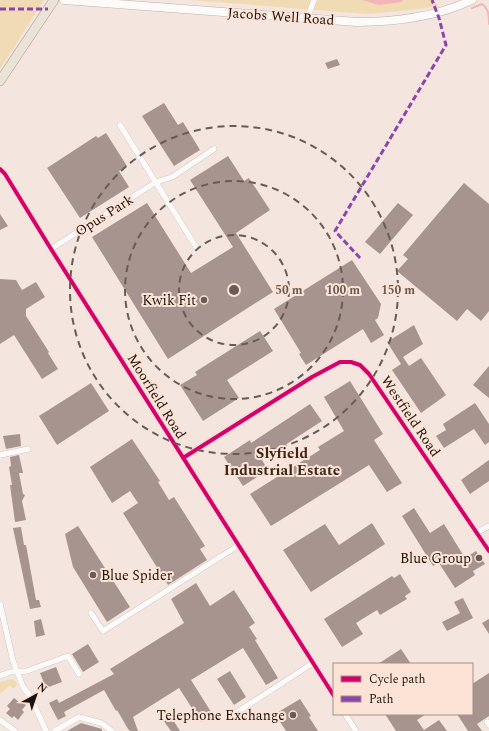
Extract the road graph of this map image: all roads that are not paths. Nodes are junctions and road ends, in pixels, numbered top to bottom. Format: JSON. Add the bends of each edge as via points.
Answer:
{"nodes":[{"id":1,"x":54,"y":0,"type":"edge"},
{"id":2,"x":64,"y":0,"type":"edge"},
{"id":3,"x":314,"y":0,"type":"edge"},
{"id":4,"x":472,"y":0,"type":"edge"},
{"id":5,"x":307,"y":18,"type":"junction"},
{"id":6,"x":0,"y":81,"type":"edge"},
{"id":7,"x":120,"y":125,"type":"dead end"},
{"id":8,"x":214,"y":149,"type":"dead end"},
{"id":9,"x":0,"y":168,"type":"edge"},
{"id":10,"x":156,"y":182,"type":"junction"},
{"id":11,"x":196,"y":247,"type":"dead end"},
{"id":12,"x":51,"y":249,"type":"junction"},
{"id":13,"x":28,"y":450,"type":"dead end"},
{"id":14,"x":0,"y":455,"type":"edge"},
{"id":15,"x":183,"y":458,"type":"junction"},
{"id":16,"x":489,"y":526,"type":"edge"},
{"id":17,"x":476,"y":533,"type":"junction"},
{"id":18,"x":239,"y":546,"type":"junction"},
{"id":19,"x":489,"y":551,"type":"edge"},
{"id":20,"x":0,"y":604,"type":"edge"},
{"id":21,"x":91,"y":612,"type":"dead end"},
{"id":22,"x":313,"y":663,"type":"junction"},
{"id":23,"x":18,"y":672,"type":"junction"},
{"id":24,"x":79,"y":674,"type":"dead end"},
{"id":25,"x":0,"y":676,"type":"edge"},
{"id":26,"x":333,"y":694,"type":"edge"},
{"id":27,"x":347,"y":715,"type":"edge"},
{"id":28,"x":228,"y":718,"type":"dead end"},
{"id":29,"x":0,"y":720,"type":"edge"},
{"id":30,"x":15,"y":731,"type":"edge"},
{"id":31,"x":46,"y":731,"type":"edge"},
{"id":32,"x":55,"y":731,"type":"edge"},
{"id":33,"x":112,"y":731,"type":"edge"},
{"id":34,"x":356,"y":731,"type":"edge"}],
"edges":[{"from":1,"to":6,"type":"main road"},
{"from":2,"to":5,"type":"street","name":"Jacobs Well Road"},
{"from":3,"to":5,"type":"street"},
{"from":4,"to":5,"type":"street","name":"Jacobs Well Road","via":[[437,13],[386,22]]},
{"from":7,"to":10,"type":"street"},
{"from":8,"to":10,"type":"street","name":"Opus Park","via":[[172,177]]},
{"from":9,"to":12,"type":"street","name":"Moorfield Road"},
{"from":10,"to":11,"type":"street"},
{"from":10,"to":12,"type":"street","name":"Opus Park"},
{"from":12,"to":15,"type":"street","name":"Moorfield Road"},
{"from":13,"to":14,"type":"street"},
{"from":15,"to":17,"type":"street","name":"Westfield Road","via":[[314,376],[340,362],[351,362],[360,365],[369,374]]},
{"from":15,"to":18,"type":"street","name":"Moorfield Road"},
{"from":16,"to":17,"type":"street"},
{"from":17,"to":19,"type":"street","name":"Westfield Road"},
{"from":18,"to":21,"type":"street","via":[[103,631]]},
{"from":18,"to":22,"type":"street","name":"Moorfield Road"},
{"from":20,"to":23,"type":"street","via":[[13,661]]},
{"from":22,"to":26,"type":"street","name":"Moorfield Road"},
{"from":22,"to":28,"type":"street"},
{"from":23,"to":24,"type":"street","via":[[68,656]]},
{"from":23,"to":25,"type":"street"},
{"from":23,"to":31,"type":"street"},
{"from":27,"to":34,"type":"street"},
{"from":29,"to":30,"type":"street"},
{"from":32,"to":33,"type":"street","via":[[79,717],[101,723]]}]}
